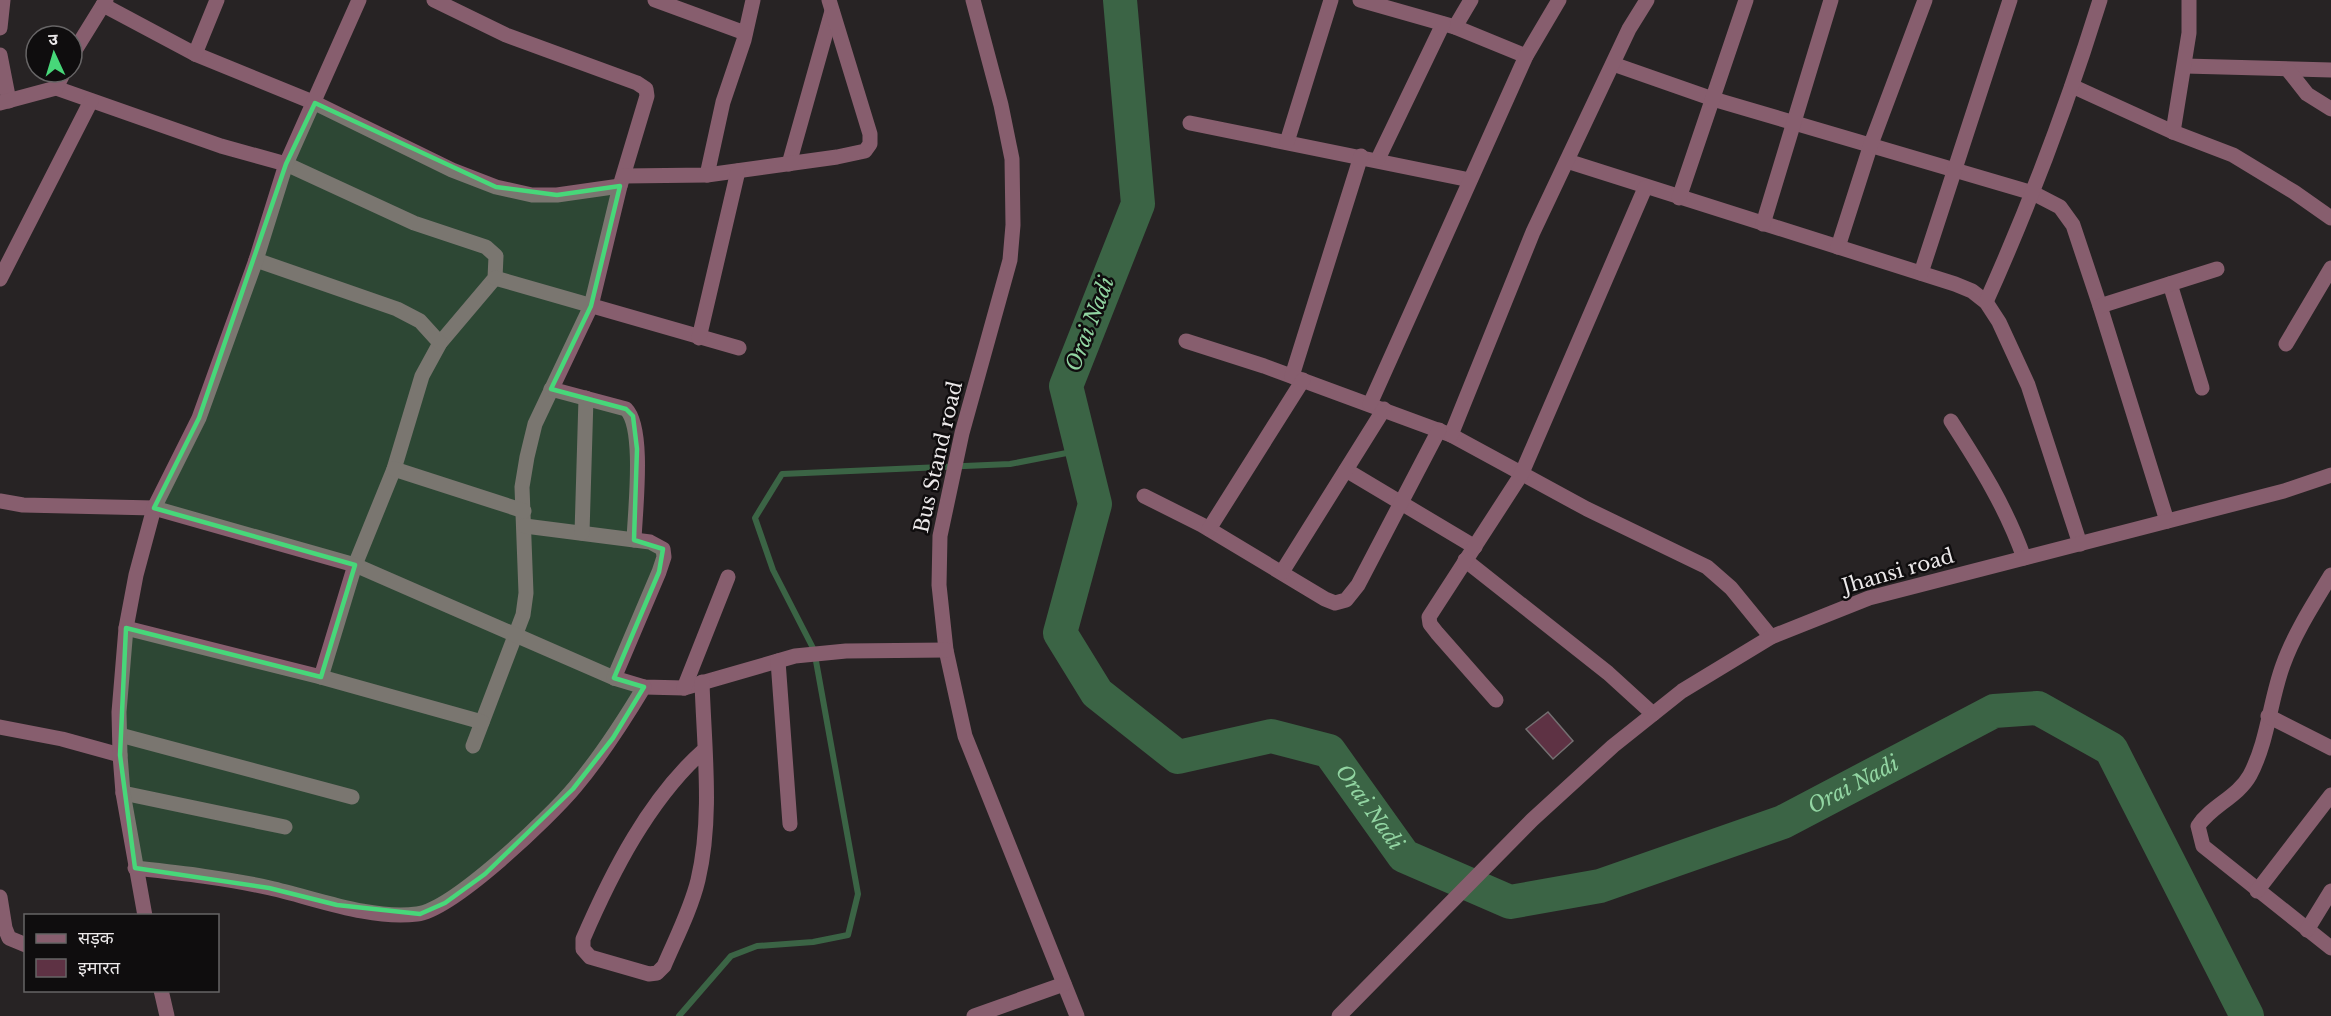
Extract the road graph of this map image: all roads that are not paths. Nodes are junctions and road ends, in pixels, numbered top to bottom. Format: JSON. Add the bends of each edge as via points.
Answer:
{"nodes":[{"id":1,"x":3,"y":0,"type":"edge"},
{"id":2,"x":217,"y":0,"type":"edge"},
{"id":3,"x":358,"y":0,"type":"edge"},
{"id":4,"x":434,"y":0,"type":"edge"},
{"id":5,"x":655,"y":0,"type":"edge"},
{"id":6,"x":753,"y":0,"type":"edge"},
{"id":7,"x":973,"y":0,"type":"edge"},
{"id":8,"x":1331,"y":0,"type":"edge"},
{"id":9,"x":1360,"y":0,"type":"edge"},
{"id":10,"x":1470,"y":0,"type":"edge"},
{"id":11,"x":1559,"y":0,"type":"edge"},
{"id":12,"x":1647,"y":0,"type":"edge"},
{"id":13,"x":1746,"y":0,"type":"edge"},
{"id":14,"x":1831,"y":0,"type":"edge"},
{"id":15,"x":1925,"y":0,"type":"edge"},
{"id":16,"x":2010,"y":0,"type":"edge"},
{"id":17,"x":2100,"y":0,"type":"edge"},
{"id":18,"x":2189,"y":0,"type":"edge"},
{"id":19,"x":104,"y":2,"type":"edge"},
{"id":20,"x":831,"y":5,"type":"edge"},
{"id":21,"x":1449,"y":25,"type":"junction"},
{"id":22,"x":0,"y":28,"type":"edge"},
{"id":23,"x":745,"y":33,"type":"junction"},
{"id":24,"x":84,"y":35,"type":"edge"},
{"id":25,"x":195,"y":54,"type":"junction"},
{"id":26,"x":0,"y":55,"type":"edge"},
{"id":27,"x":1526,"y":56,"type":"junction"},
{"id":28,"x":1613,"y":64,"type":"junction"},
{"id":29,"x":2185,"y":66,"type":"junction"},
{"id":30,"x":2288,"y":70,"type":"junction"},
{"id":31,"x":2331,"y":70,"type":"edge"},
{"id":32,"x":58,"y":84,"type":"edge"},
{"id":33,"x":2072,"y":86,"type":"junction"},
{"id":34,"x":56,"y":88,"type":"junction"},
{"id":35,"x":1713,"y":99,"type":"junction"},
{"id":36,"x":91,"y":101,"type":"junction"},
{"id":37,"x":4,"y":102,"type":"edge"},
{"id":38,"x":315,"y":104,"type":"junction"},
{"id":39,"x":2331,"y":109,"type":"edge"},
{"id":40,"x":1793,"y":122,"type":"junction"},
{"id":41,"x":1190,"y":123,"type":"dead end"},
{"id":42,"x":2173,"y":132,"type":"junction"},
{"id":43,"x":1287,"y":142,"type":"junction"},
{"id":44,"x":1871,"y":144,"type":"junction"},
{"id":45,"x":1361,"y":156,"type":"junction"},
{"id":46,"x":1378,"y":159,"type":"junction"},
{"id":47,"x":1567,"y":161,"type":"junction"},
{"id":48,"x":286,"y":164,"type":"junction"},
{"id":49,"x":789,"y":164,"type":"junction"},
{"id":50,"x":1955,"y":170,"type":"junction"},
{"id":51,"x":738,"y":171,"type":"junction"},
{"id":52,"x":707,"y":175,"type":"junction"},
{"id":53,"x":1470,"y":180,"type":"junction"},
{"id":54,"x":622,"y":181,"type":"junction"},
{"id":55,"x":1645,"y":188,"type":"junction"},
{"id":56,"x":2033,"y":193,"type":"junction"},
{"id":57,"x":1680,"y":198,"type":"junction"},
{"id":58,"x":2331,"y":218,"type":"edge"},
{"id":59,"x":1763,"y":224,"type":"junction"},
{"id":60,"x":1838,"y":247,"type":"junction"},
{"id":61,"x":256,"y":260,"type":"junction"},
{"id":62,"x":2331,"y":268,"type":"edge"},
{"id":63,"x":2217,"y":269,"type":"dead end"},
{"id":64,"x":1921,"y":273,"type":"junction"},
{"id":65,"x":495,"y":278,"type":"junction"},
{"id":66,"x":0,"y":279,"type":"edge"},
{"id":67,"x":2170,"y":284,"type":"junction"},
{"id":68,"x":1986,"y":302,"type":"junction"},
{"id":69,"x":591,"y":306,"type":"junction"},
{"id":70,"x":2100,"y":306,"type":"junction"},
{"id":71,"x":699,"y":338,"type":"junction"},
{"id":72,"x":1186,"y":341,"type":"dead end"},
{"id":73,"x":440,"y":343,"type":"junction"},
{"id":74,"x":2286,"y":345,"type":"dead end"},
{"id":75,"x":739,"y":348,"type":"dead end"},
{"id":76,"x":1297,"y":378,"type":"junction"},
{"id":77,"x":2202,"y":388,"type":"dead end"},
{"id":78,"x":551,"y":389,"type":"junction"},
{"id":79,"x":586,"y":398,"type":"junction"},
{"id":80,"x":1377,"y":406,"type":"junction"},
{"id":81,"x":1951,"y":422,"type":"dead end"},
{"id":82,"x":1445,"y":433,"type":"junction"},
{"id":83,"x":394,"y":469,"type":"junction"},
{"id":84,"x":1346,"y":470,"type":"junction"},
{"id":85,"x":1521,"y":475,"type":"junction"},
{"id":86,"x":2331,"y":475,"type":"edge"},
{"id":87,"x":1144,"y":496,"type":"dead end"},
{"id":88,"x":0,"y":501,"type":"edge"},
{"id":89,"x":1401,"y":503,"type":"junction"},
{"id":90,"x":154,"y":508,"type":"junction"},
{"id":91,"x":525,"y":519,"type":"junction"},
{"id":92,"x":2167,"y":521,"type":"junction"},
{"id":93,"x":1209,"y":529,"type":"junction"},
{"id":94,"x":582,"y":533,"type":"junction"},
{"id":95,"x":634,"y":540,"type":"junction"},
{"id":96,"x":2080,"y":544,"type":"junction"},
{"id":97,"x":1475,"y":547,"type":"junction"},
{"id":98,"x":2024,"y":558,"type":"junction"},
{"id":99,"x":1465,"y":560,"type":"junction"},
{"id":100,"x":355,"y":565,"type":"junction"},
{"id":101,"x":1282,"y":572,"type":"junction"},
{"id":102,"x":2331,"y":575,"type":"edge"},
{"id":103,"x":728,"y":577,"type":"dead end"},
{"id":104,"x":126,"y":628,"type":"junction"},
{"id":105,"x":517,"y":636,"type":"junction"},
{"id":106,"x":1771,"y":637,"type":"junction"},
{"id":107,"x":945,"y":650,"type":"junction"},
{"id":108,"x":778,"y":661,"type":"junction"},
{"id":109,"x":321,"y":677,"type":"junction"},
{"id":110,"x":614,"y":678,"type":"junction"},
{"id":111,"x":702,"y":682,"type":"junction"},
{"id":112,"x":644,"y":687,"type":"junction"},
{"id":113,"x":684,"y":688,"type":"junction"},
{"id":114,"x":1496,"y":700,"type":"dead end"},
{"id":115,"x":1653,"y":714,"type":"junction"},
{"id":116,"x":2268,"y":717,"type":"junction"},
{"id":117,"x":482,"y":722,"type":"junction"},
{"id":118,"x":0,"y":727,"type":"edge"},
{"id":119,"x":120,"y":735,"type":"junction"},
{"id":120,"x":473,"y":746,"type":"dead end"},
{"id":121,"x":2331,"y":748,"type":"edge"},
{"id":122,"x":704,"y":750,"type":"junction"},
{"id":123,"x":120,"y":755,"type":"junction"},
{"id":124,"x":123,"y":793,"type":"junction"},
{"id":125,"x":2331,"y":795,"type":"edge"},
{"id":126,"x":352,"y":796,"type":"dead end"},
{"id":127,"x":790,"y":824,"type":"dead end"},
{"id":128,"x":285,"y":826,"type":"dead end"},
{"id":129,"x":135,"y":868,"type":"junction"},
{"id":130,"x":2257,"y":891,"type":"junction"},
{"id":131,"x":2331,"y":891,"type":"edge"},
{"id":132,"x":0,"y":897,"type":"edge"},
{"id":133,"x":145,"y":914,"type":"edge"},
{"id":134,"x":2307,"y":930,"type":"junction"},
{"id":135,"x":24,"y":944,"type":"edge"},
{"id":136,"x":2331,"y":948,"type":"edge"},
{"id":137,"x":1064,"y":984,"type":"junction"},
{"id":138,"x":161,"y":992,"type":"edge"},
{"id":139,"x":167,"y":1016,"type":"edge"},
{"id":140,"x":974,"y":1016,"type":"edge"},
{"id":141,"x":1077,"y":1016,"type":"edge"},
{"id":142,"x":1339,"y":1016,"type":"edge"}],
"edges":[{"from":1,"to":22,"type":"street"},
{"from":2,"to":25,"type":"street"},
{"from":3,"to":38,"type":"street"},
{"from":4,"to":54,"type":"street","via":[[506,35],[637,82],[646,89],[644,109]]},
{"from":5,"to":23,"type":"street"},
{"from":6,"to":23,"type":"street"},
{"from":7,"to":107,"type":"street","name":"Bus Stand road","via":[[1012,159],[1013,225],[1010,260],[962,433],[940,546]]},
{"from":8,"to":43,"type":"street"},
{"from":9,"to":21,"type":"street"},
{"from":10,"to":21,"type":"street"},
{"from":11,"to":27,"type":"street"},
{"from":12,"to":28,"type":"street"},
{"from":13,"to":35,"type":"street"},
{"from":14,"to":40,"type":"street"},
{"from":15,"to":44,"type":"street"},
{"from":16,"to":50,"type":"street"},
{"from":17,"to":33,"type":"street"},
{"from":18,"to":29,"type":"street"},
{"from":19,"to":24,"type":"street"},
{"from":19,"to":25,"type":"street"},
{"from":20,"to":49,"type":"street"},
{"from":20,"to":49,"type":"street","via":[[870,144],[865,151],[855,154]]},
{"from":21,"to":27,"type":"street"},
{"from":21,"to":46,"type":"street"},
{"from":23,"to":52,"type":"street","via":[[723,102]]},
{"from":25,"to":38,"type":"street"},
{"from":26,"to":37,"type":"street"},
{"from":27,"to":53,"type":"street"},
{"from":28,"to":35,"type":"street"},
{"from":28,"to":47,"type":"street"},
{"from":29,"to":30,"type":"street"},
{"from":29,"to":42,"type":"street"},
{"from":30,"to":31,"type":"street"},
{"from":30,"to":39,"type":"street","via":[[2307,94]]},
{"from":32,"to":34,"type":"street"},
{"from":33,"to":42,"type":"street"},
{"from":33,"to":56,"type":"street"},
{"from":34,"to":36,"type":"street"},
{"from":34,"to":37,"type":"street"},
{"from":35,"to":40,"type":"street"},
{"from":35,"to":57,"type":"street"},
{"from":36,"to":48,"type":"street"},
{"from":36,"to":66,"type":"street"},
{"from":38,"to":48,"type":"street"},
{"from":38,"to":54,"type":"street","via":[[496,187],[532,195],[557,195]]},
{"from":40,"to":44,"type":"street"},
{"from":40,"to":59,"type":"street"},
{"from":41,"to":43,"type":"street"},
{"from":42,"to":58,"type":"street","via":[[2233,155]]},
{"from":43,"to":45,"type":"street"},
{"from":44,"to":50,"type":"street"},
{"from":44,"to":60,"type":"street"},
{"from":45,"to":46,"type":"street"},
{"from":45,"to":76,"type":"street"},
{"from":46,"to":53,"type":"street"},
{"from":47,"to":55,"type":"street"},
{"from":47,"to":82,"type":"street"},
{"from":48,"to":61,"type":"street"},
{"from":48,"to":65,"type":"street","via":[[414,223],[486,247],[496,256]]},
{"from":49,"to":51,"type":"street"},
{"from":50,"to":56,"type":"street"},
{"from":50,"to":64,"type":"street"},
{"from":51,"to":52,"type":"street"},
{"from":51,"to":71,"type":"street"},
{"from":52,"to":54,"type":"street"},
{"from":53,"to":80,"type":"street"},
{"from":54,"to":69,"type":"street"},
{"from":55,"to":57,"type":"street"},
{"from":55,"to":85,"type":"street"},
{"from":56,"to":68,"type":"street"},
{"from":56,"to":70,"type":"street","via":[[2060,207],[2073,225]]},
{"from":57,"to":59,"type":"street"},
{"from":59,"to":60,"type":"street"},
{"from":60,"to":64,"type":"street"},
{"from":61,"to":73,"type":"street","via":[[397,309],[420,321]]},
{"from":61,"to":90,"type":"street","via":[[199,418]]},
{"from":62,"to":74,"type":"street"},
{"from":63,"to":67,"type":"street"},
{"from":64,"to":68,"type":"street","via":[[1972,291]]},
{"from":65,"to":69,"type":"street"},
{"from":65,"to":73,"type":"street"},
{"from":67,"to":70,"type":"street"},
{"from":67,"to":77,"type":"street"},
{"from":68,"to":96,"type":"street","via":[[2028,385]]},
{"from":69,"to":71,"type":"street"},
{"from":69,"to":78,"type":"street"},
{"from":70,"to":92,"type":"street"},
{"from":71,"to":75,"type":"street"},
{"from":72,"to":76,"type":"street"},
{"from":73,"to":83,"type":"street","via":[[413,400]]},
{"from":76,"to":80,"type":"street"},
{"from":76,"to":93,"type":"street"},
{"from":78,"to":79,"type":"street"},
{"from":78,"to":91,"type":"street","via":[[535,424],[527,457],[522,487]]},
{"from":79,"to":94,"type":"street"},
{"from":79,"to":95,"type":"street","via":[[626,409],[633,416],[637,449]]},
{"from":80,"to":82,"type":"street"},
{"from":80,"to":84,"type":"street"},
{"from":81,"to":98,"type":"street","via":[[1992,484]]},
{"from":82,"to":85,"type":"street"},
{"from":82,"to":89,"type":"street"},
{"from":83,"to":91,"type":"street"},
{"from":83,"to":100,"type":"street"},
{"from":84,"to":89,"type":"street"},
{"from":84,"to":101,"type":"street"},
{"from":85,"to":97,"type":"street"},
{"from":85,"to":106,"type":"street","via":[[1707,567],[1731,588]]},
{"from":86,"to":92,"type":"street","name":"Jhansi road"},
{"from":87,"to":93,"type":"street"},
{"from":88,"to":90,"type":"street"},
{"from":89,"to":97,"type":"street"},
{"from":89,"to":101,"type":"street","via":[[1358,585],[1346,600],[1335,603],[1325,599]]},
{"from":90,"to":100,"type":"street"},
{"from":90,"to":104,"type":"street"},
{"from":91,"to":94,"type":"street"},
{"from":91,"to":105,"type":"street","via":[[526,592]]},
{"from":92,"to":96,"type":"street","name":"Jhansi road"},
{"from":93,"to":101,"type":"street"},
{"from":94,"to":95,"type":"street"},
{"from":95,"to":110,"type":"street","via":[[658,544],[664,557]]},
{"from":96,"to":98,"type":"street","name":"Jhansi road"},
{"from":97,"to":99,"type":"street"},
{"from":98,"to":106,"type":"street","name":"Jhansi road","via":[[1869,598]]},
{"from":99,"to":114,"type":"street","via":[[1433,609],[1430,624]]},
{"from":99,"to":115,"type":"street","via":[[1591,659]]},
{"from":100,"to":105,"type":"street"},
{"from":100,"to":109,"type":"street"},
{"from":102,"to":116,"type":"street","via":[[2284,663]]},
{"from":103,"to":113,"type":"street"},
{"from":104,"to":109,"type":"street"},
{"from":104,"to":119,"type":"street"},
{"from":105,"to":110,"type":"street"},
{"from":105,"to":117,"type":"street"},
{"from":106,"to":115,"type":"street","name":"Jhansi road","via":[[1682,691]]},
{"from":107,"to":108,"type":"street","via":[[846,651]]},
{"from":107,"to":137,"type":"street","name":"Bus Stand road","via":[[965,736]]},
{"from":108,"to":111,"type":"street"},
{"from":108,"to":127,"type":"street"},
{"from":109,"to":117,"type":"street"},
{"from":110,"to":112,"type":"street"},
{"from":111,"to":113,"type":"street"},
{"from":111,"to":122,"type":"street"},
{"from":112,"to":113,"type":"street"},
{"from":112,"to":129,"type":"street","via":[[613,738],[573,789],[486,874],[445,903],[420,914],[399,915],[337,905],[258,886]]},
{"from":115,"to":142,"type":"street","name":"Jhansi road","via":[[1532,820]]},
{"from":116,"to":121,"type":"street"},
{"from":116,"to":130,"type":"street","via":[[2249,777],[2205,815],[2198,826],[2203,846]]},
{"from":117,"to":120,"type":"street"},
{"from":118,"to":123,"type":"street"},
{"from":119,"to":123,"type":"street"},
{"from":119,"to":126,"type":"street"},
{"from":122,"to":122,"type":"street","via":[[704,848],[698,882],[664,966],[649,974],[590,957],[583,949],[582,939],[619,863],[665,792]]},
{"from":123,"to":124,"type":"street"},
{"from":124,"to":128,"type":"street"},
{"from":124,"to":129,"type":"street"},
{"from":125,"to":130,"type":"street"},
{"from":129,"to":133,"type":"street"},
{"from":130,"to":134,"type":"street"},
{"from":131,"to":134,"type":"street"},
{"from":132,"to":135,"type":"street","via":[[9,938]]},
{"from":134,"to":136,"type":"street"},
{"from":137,"to":140,"type":"street"},
{"from":137,"to":141,"type":"street","name":"Bus Stand road"},
{"from":138,"to":139,"type":"street"}]}
